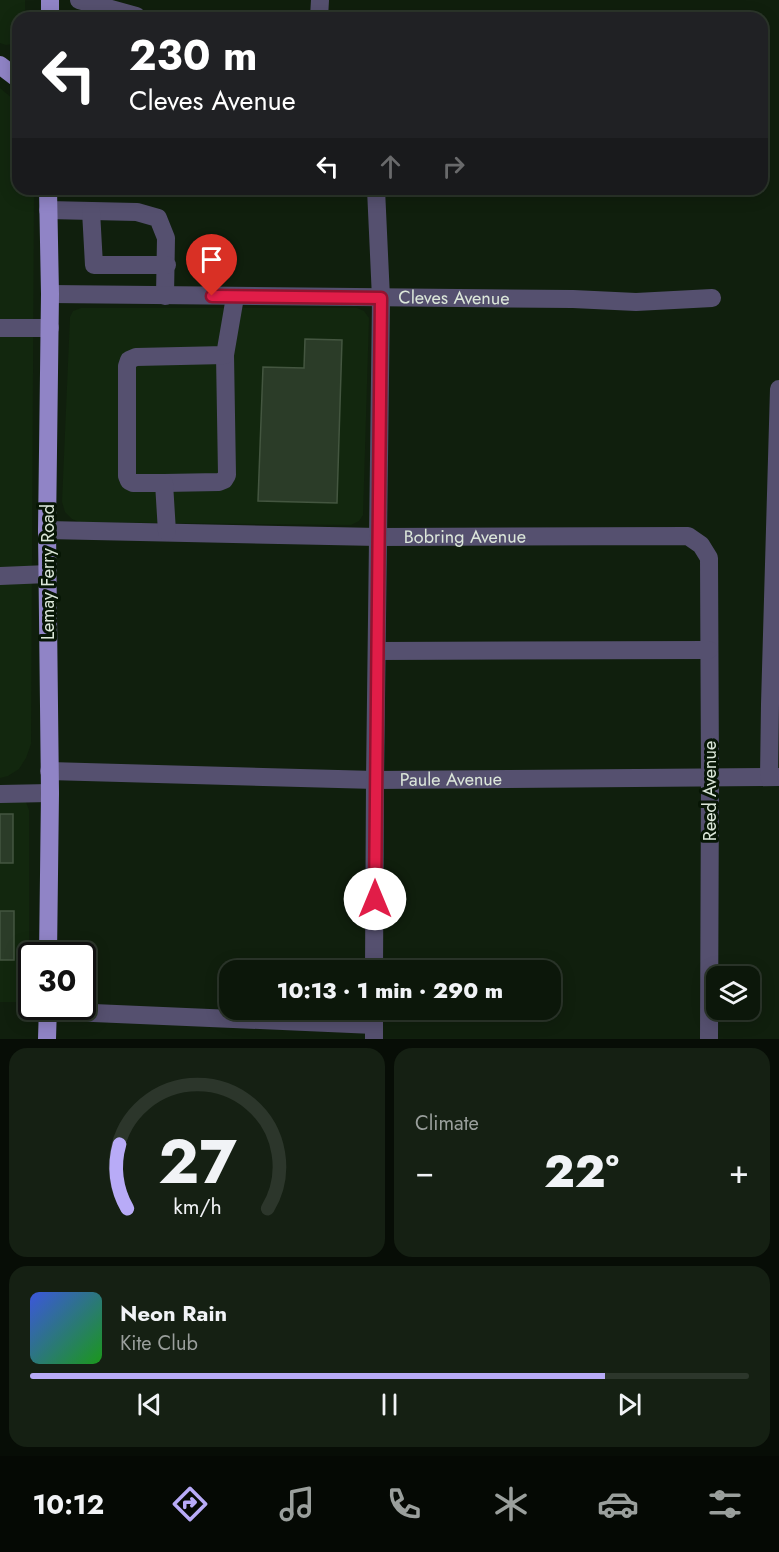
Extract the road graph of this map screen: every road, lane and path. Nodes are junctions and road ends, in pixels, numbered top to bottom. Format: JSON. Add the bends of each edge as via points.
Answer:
{"nodes":[{"id":1,"x":79,"y":0,"type":"edge"},
{"id":2,"x":122,"y":12,"type":"edge"},
{"id":3,"x":0,"y":65,"type":"edge"},
{"id":4,"x":12,"y":74,"type":"edge"},
{"id":5,"x":48,"y":195,"type":"edge"},
{"id":6,"x":376,"y":195,"type":"edge"},
{"id":7,"x":48,"y":210,"type":"junction"},
{"id":8,"x":91,"y":211,"type":"junction"},
{"id":9,"x":94,"y":265,"type":"junction"},
{"id":10,"x":166,"y":266,"type":"junction"},
{"id":11,"x":50,"y":294,"type":"junction"},
{"id":12,"x":94,"y":295,"type":"junction"},
{"id":13,"x":165,"y":296,"type":"junction"},
{"id":14,"x":235,"y":297,"type":"junction"},
{"id":15,"x":381,"y":298,"type":"junction"},
{"id":16,"x":712,"y":298,"type":"dead end"},
{"id":17,"x":50,"y":327,"type":"junction"},
{"id":18,"x":0,"y":328,"type":"edge"},
{"id":19,"x":225,"y":355,"type":"junction"},
{"id":20,"x":779,"y":389,"type":"edge"},
{"id":21,"x":164,"y":483,"type":"junction"},
{"id":22,"x":47,"y":530,"type":"junction"},
{"id":23,"x":167,"y":532,"type":"junction"},
{"id":24,"x":378,"y":537,"type":"junction"},
{"id":25,"x":701,"y":545,"type":"joint"},
{"id":26,"x":48,"y":574,"type":"junction"},
{"id":27,"x":0,"y":576,"type":"edge"},
{"id":28,"x":709,"y":650,"type":"junction"},
{"id":29,"x":377,"y":651,"type":"junction"},
{"id":30,"x":49,"y":771,"type":"junction"},
{"id":31,"x":710,"y":777,"type":"junction"},
{"id":32,"x":774,"y":777,"type":"edge"},
{"id":33,"x":375,"y":780,"type":"junction"},
{"id":34,"x":50,"y":793,"type":"junction"},
{"id":35,"x":0,"y":794,"type":"edge"},
{"id":36,"x":48,"y":942,"type":"edge"},
{"id":37,"x":375,"y":960,"type":"edge"},
{"id":38,"x":96,"y":1011,"type":"edge"},
{"id":39,"x":48,"y":1020,"type":"edge"},
{"id":40,"x":374,"y":1024,"type":"edge"},
{"id":41,"x":47,"y":1039,"type":"edge"},
{"id":42,"x":709,"y":1039,"type":"edge"}],
"edges":[{"from":1,"to":2,"type":"street"},
{"from":3,"to":4,"type":"main road"},
{"from":5,"to":7,"type":"main road","name":"Lemay Ferry Road"},
{"from":6,"to":15,"type":"street"},
{"from":7,"to":8,"type":"street"},
{"from":7,"to":11,"type":"main road","name":"Lemay Ferry Road"},
{"from":8,"to":9,"type":"street"},
{"from":8,"to":10,"type":"street","via":[[138,212],[158,218],[166,238]]},
{"from":9,"to":10,"type":"street"},
{"from":9,"to":12,"type":"street"},
{"from":10,"to":13,"type":"street"},
{"from":11,"to":12,"type":"street","name":"Cleves Avenue"},
{"from":11,"to":17,"type":"main road","name":"Lemay Ferry Road"},
{"from":12,"to":13,"type":"street","name":"Cleves Avenue"},
{"from":13,"to":14,"type":"street","name":"Cleves Avenue"},
{"from":14,"to":15,"type":"street","name":"Cleves Avenue"},
{"from":14,"to":19,"type":"street"},
{"from":15,"to":16,"type":"street","name":"Cleves Avenue","via":[[636,302]]},
{"from":15,"to":24,"type":"street"},
{"from":17,"to":18,"type":"street"},
{"from":17,"to":22,"type":"main road","name":"Lemay Ferry Road"},
{"from":19,"to":21,"type":"street","via":[[227,475],[219,482]]},
{"from":19,"to":21,"type":"street","via":[[129,360],[127,476],[133,483]]},
{"from":20,"to":32,"type":"street","via":[[770,704]]},
{"from":21,"to":23,"type":"street"},
{"from":22,"to":23,"type":"street","name":"Bobring Avenue"},
{"from":22,"to":26,"type":"main road","name":"Lemay Ferry Road"},
{"from":23,"to":24,"type":"street","name":"Bobring Avenue"},
{"from":24,"to":25,"type":"street","name":"Bobring Avenue","via":[[688,536]]},
{"from":24,"to":29,"type":"street"},
{"from":25,"to":28,"type":"street","name":"Reed Avenue","via":[[709,558]]},
{"from":26,"to":27,"type":"street"},
{"from":26,"to":30,"type":"main road","name":"Lemay Ferry Road"},
{"from":28,"to":29,"type":"street"},
{"from":28,"to":31,"type":"street","name":"Reed Avenue"},
{"from":29,"to":33,"type":"street"},
{"from":30,"to":33,"type":"street","name":"Paule Avenue"},
{"from":30,"to":34,"type":"main road","name":"Lemay Ferry Road"},
{"from":31,"to":32,"type":"street","name":"Paule Avenue"},
{"from":31,"to":33,"type":"street","name":"Paule Avenue"},
{"from":31,"to":42,"type":"street","name":"Reed Avenue"},
{"from":33,"to":37,"type":"street"},
{"from":34,"to":35,"type":"street"},
{"from":34,"to":36,"type":"main road","name":"Lemay Ferry Road"},
{"from":38,"to":40,"type":"street"},
{"from":39,"to":41,"type":"main road"}]}
